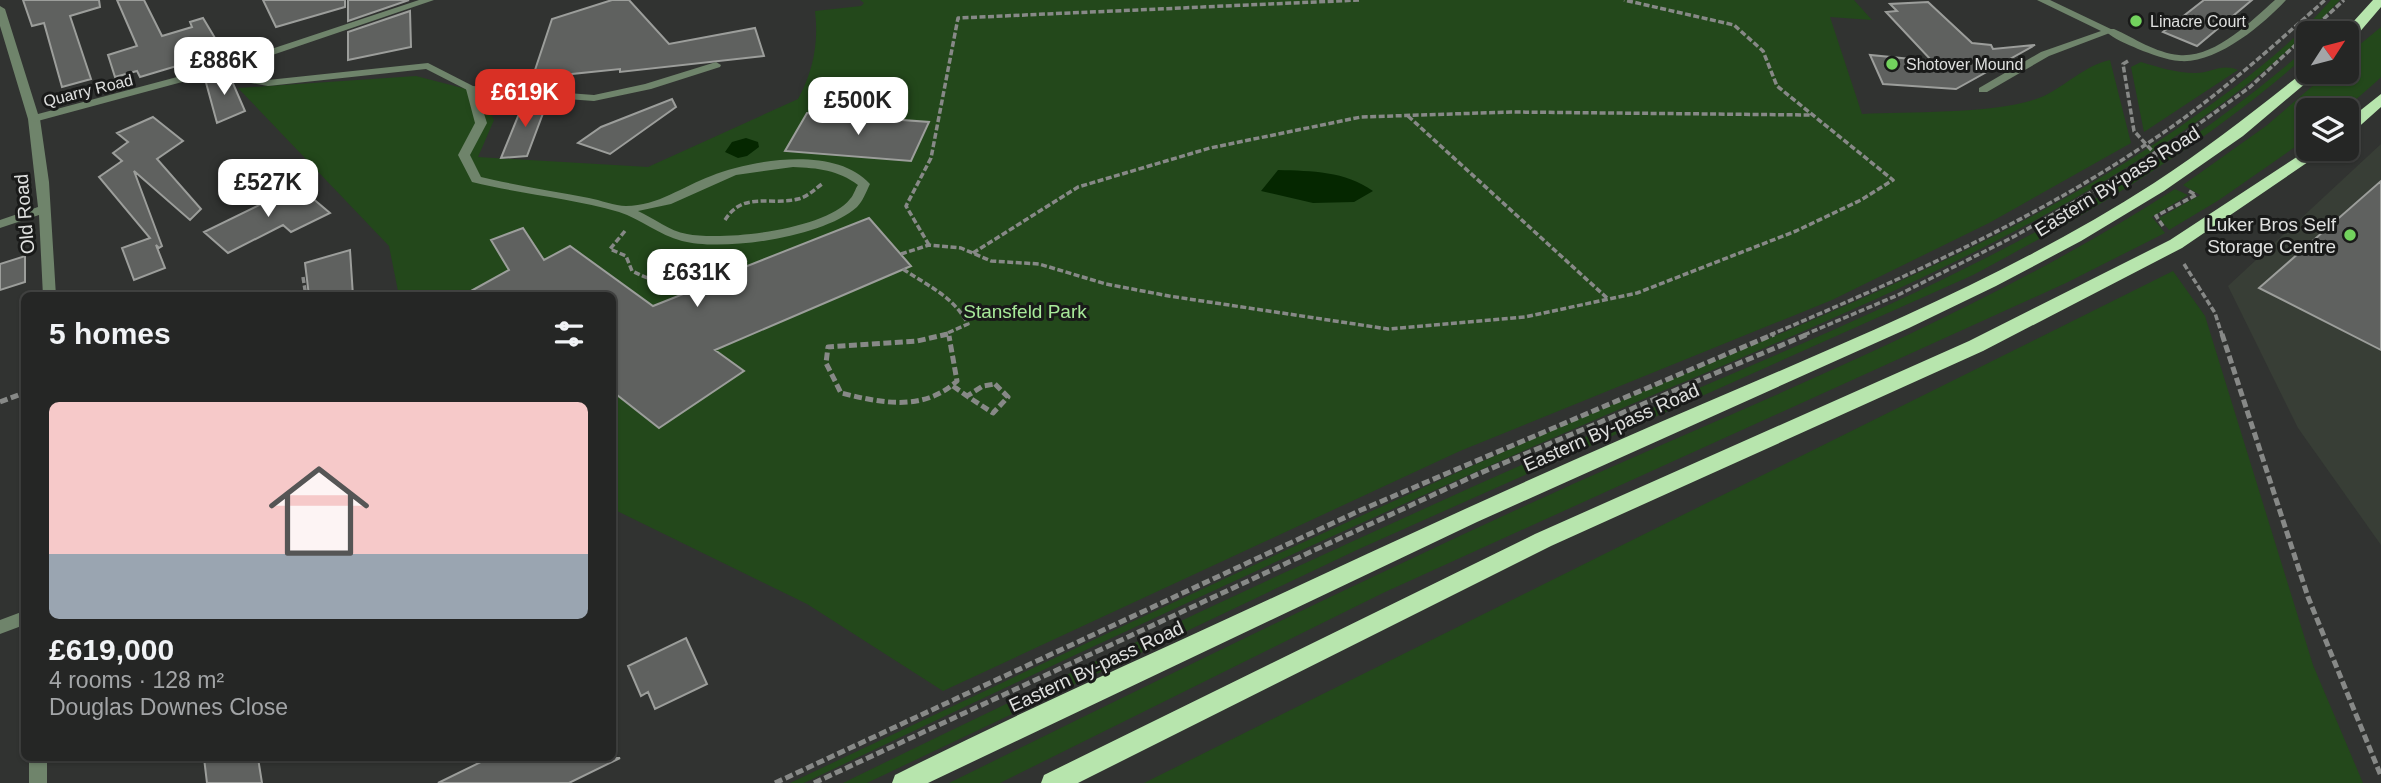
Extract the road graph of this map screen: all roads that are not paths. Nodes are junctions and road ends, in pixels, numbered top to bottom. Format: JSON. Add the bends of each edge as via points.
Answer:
{"nodes":[{"id":1,"x":429,"y":0,"type":"edge"},
{"id":2,"x":2042,"y":0,"type":"edge"},
{"id":3,"x":2281,"y":0,"type":"edge"},
{"id":4,"x":2380,"y":0,"type":"edge"},
{"id":5,"x":0,"y":9,"type":"edge"},
{"id":6,"x":2359,"y":24,"type":"edge"},
{"id":7,"x":3,"y":31,"type":"edge"},
{"id":8,"x":2109,"y":31,"type":"junction"},
{"id":9,"x":716,"y":65,"type":"dead end"},
{"id":10,"x":230,"y":66,"type":"junction"},
{"id":11,"x":2298,"y":84,"type":"edge"},
{"id":12,"x":471,"y":89,"type":"junction"},
{"id":13,"x":1983,"y":90,"type":"dead end"},
{"id":14,"x":2381,"y":99,"type":"edge"},
{"id":15,"x":2359,"y":118,"type":"edge"},
{"id":16,"x":34,"y":119,"type":"junction"},
{"id":17,"x":2301,"y":161,"type":"edge"},
{"id":18,"x":44,"y":209,"type":"junction"},
{"id":19,"x":625,"y":210,"type":"junction"},
{"id":20,"x":0,"y":223,"type":"edge"},
{"id":21,"x":50,"y":292,"type":"edge"},
{"id":22,"x":21,"y":619,"type":"edge"},
{"id":23,"x":0,"y":627,"type":"edge"},
{"id":24,"x":38,"y":761,"type":"edge"},
{"id":25,"x":38,"y":783,"type":"edge"},
{"id":26,"x":904,"y":783,"type":"edge"},
{"id":27,"x":1053,"y":783,"type":"edge"}],
"edges":[{"from":1,"to":10,"type":"street","name":"Quarry Road"},
{"from":2,"to":8,"type":"street"},
{"from":3,"to":8,"type":"street","via":[[2226,44],[2195,57],[2182,59],[2150,50]]},
{"from":4,"to":6,"type":"highway"},
{"from":5,"to":7,"type":"street","name":"Old Road"},
{"from":7,"to":16,"type":"street","name":"Old Road"},
{"from":8,"to":13,"type":"street","via":[[2045,54]]},
{"from":9,"to":12,"type":"street","via":[[594,98]]},
{"from":10,"to":12,"type":"street","via":[[268,83],[428,66]]},
{"from":10,"to":16,"type":"street","name":"Quarry Road"},
{"from":11,"to":26,"type":"highway","name":"Eastern By-pass Road","via":[[2169,178],[2047,252],[1931,312],[1507,498]]},
{"from":12,"to":19,"type":"street","via":[[481,123],[464,155],[476,179]]},
{"from":14,"to":15,"type":"highway"},
{"from":16,"to":18,"type":"street","name":"Old Road"},
{"from":17,"to":27,"type":"highway","via":[[2176,244],[1988,340],[1543,540]]},
{"from":18,"to":20,"type":"street"},
{"from":18,"to":21,"type":"street","name":"Old Road"},
{"from":19,"to":19,"type":"street","via":[[686,238],[718,240],[781,233],[832,217],[853,204],[864,184],[855,174],[835,167],[805,163],[762,167],[718,177],[671,200]]},
{"from":22,"to":23,"type":"street"},
{"from":24,"to":25,"type":"street"}]}
